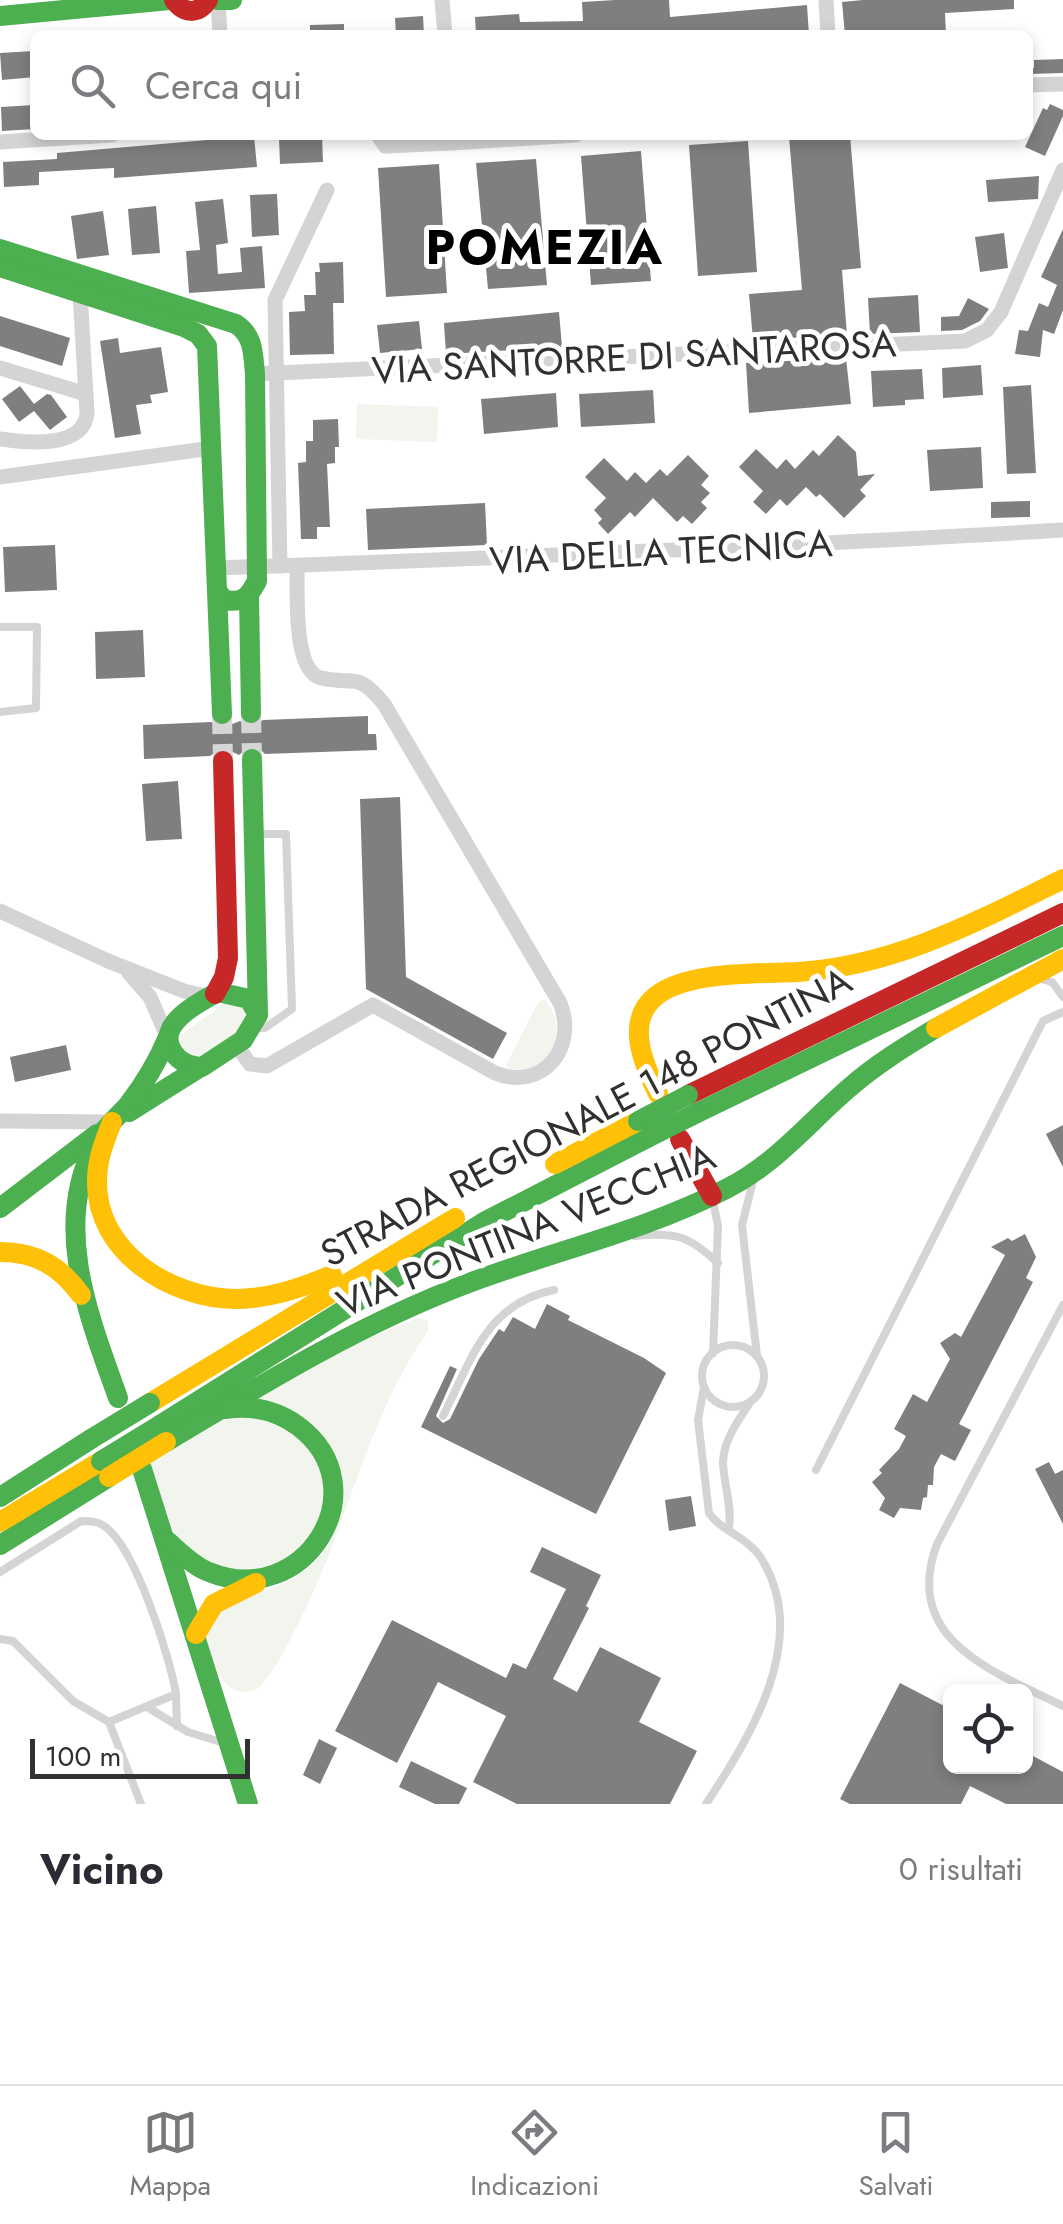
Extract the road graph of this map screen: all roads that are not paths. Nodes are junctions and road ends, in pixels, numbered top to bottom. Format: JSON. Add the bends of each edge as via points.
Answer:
{"nodes":[{"id":1,"x":172,"y":0,"type":"edge"},
{"id":2,"x":208,"y":0,"type":"edge"},
{"id":3,"x":218,"y":0,"type":"edge"},
{"id":4,"x":232,"y":0,"type":"edge"},
{"id":5,"x":442,"y":0,"type":"edge"},
{"id":6,"x":826,"y":0,"type":"edge"},
{"id":7,"x":0,"y":16,"type":"edge"},
{"id":8,"x":220,"y":30,"type":"edge"},
{"id":9,"x":445,"y":30,"type":"edge"},
{"id":10,"x":828,"y":30,"type":"edge"},
{"id":11,"x":1063,"y":84,"type":"edge"},
{"id":12,"x":1033,"y":85,"type":"edge"},
{"id":13,"x":32,"y":140,"type":"edge"},
{"id":14,"x":382,"y":140,"type":"edge"},
{"id":15,"x":443,"y":140,"type":"edge"},
{"id":16,"x":0,"y":142,"type":"edge"},
{"id":17,"x":1063,"y":170,"type":"edge"},
{"id":18,"x":327,"y":190,"type":"dead end"},
{"id":19,"x":0,"y":249,"type":"edge"},
{"id":20,"x":0,"y":267,"type":"edge"},
{"id":21,"x":83,"y":284,"type":"junction"},
{"id":22,"x":239,"y":325,"type":"junction"},
{"id":23,"x":275,"y":328,"type":"junction"},
{"id":24,"x":210,"y":352,"type":"junction"},
{"id":25,"x":0,"y":368,"type":"edge"},
{"id":26,"x":265,"y":373,"type":"junction"},
{"id":27,"x":86,"y":394,"type":"junction"},
{"id":28,"x":0,"y":439,"type":"edge"},
{"id":29,"x":212,"y":448,"type":"junction"},
{"id":30,"x":0,"y":477,"type":"edge"},
{"id":31,"x":1063,"y":530,"type":"edge"},
{"id":32,"x":258,"y":566,"type":"junction"},
{"id":33,"x":289,"y":566,"type":"junction"},
{"id":34,"x":216,"y":568,"type":"junction"},
{"id":35,"x":218,"y":592,"type":"junction"},
{"id":36,"x":249,"y":596,"type":"junction"},
{"id":37,"x":0,"y":627,"type":"edge"},
{"id":38,"x":0,"y":712,"type":"edge"},
{"id":39,"x":252,"y":713,"type":"tunnel mouth"},
{"id":40,"x":222,"y":714,"type":"tunnel mouth"},
{"id":41,"x":252,"y":762,"type":"joint"},
{"id":42,"x":224,"y":764,"type":"joint"},
{"id":43,"x":256,"y":834,"type":"junction"},
{"id":44,"x":1063,"y":879,"type":"edge"},
{"id":45,"x":255,"y":890,"type":"junction"},
{"id":46,"x":226,"y":891,"type":"junction"},
{"id":47,"x":0,"y":912,"type":"edge"},
{"id":48,"x":1063,"y":913,"type":"edge"},
{"id":49,"x":1063,"y":936,"type":"edge"},
{"id":50,"x":1063,"y":959,"type":"edge"},
{"id":51,"x":108,"y":961,"type":"junction"},
{"id":52,"x":1028,"y":977,"type":"junction"},
{"id":53,"x":212,"y":995,"type":"junction"},
{"id":54,"x":1063,"y":997,"type":"edge"},
{"id":55,"x":1063,"y":1012,"type":"edge"},
{"id":56,"x":256,"y":1022,"type":"junction"},
{"id":57,"x":167,"y":1038,"type":"junction"},
{"id":58,"x":236,"y":1046,"type":"junction"},
{"id":59,"x":199,"y":1068,"type":"junction"},
{"id":60,"x":658,"y":1094,"type":"dead end"},
{"id":61,"x":693,"y":1104,"type":"junction"},
{"id":62,"x":0,"y":1121,"type":"edge"},
{"id":63,"x":64,"y":1122,"type":"junction"},
{"id":64,"x":112,"y":1122,"type":"junction"},
{"id":65,"x":643,"y":1129,"type":"junction"},
{"id":66,"x":680,"y":1139,"type":"dead end"},
{"id":67,"x":75,"y":1150,"type":"junction"},
{"id":68,"x":755,"y":1173,"type":"junction"},
{"id":69,"x":712,"y":1196,"type":"junction"},
{"id":70,"x":0,"y":1208,"type":"edge"},
{"id":71,"x":474,"y":1208,"type":"junction"},
{"id":72,"x":596,"y":1241,"type":"junction"},
{"id":73,"x":0,"y":1252,"type":"edge"},
{"id":74,"x":718,"y":1263,"type":"junction"},
{"id":75,"x":554,"y":1290,"type":"dead end"},
{"id":76,"x":86,"y":1302,"type":"junction"},
{"id":77,"x":1063,"y":1305,"type":"edge"},
{"id":78,"x":713,"y":1353,"type":"junction"},
{"id":79,"x":757,"y":1356,"type":"junction"},
{"id":80,"x":704,"y":1386,"type":"junction"},
{"id":81,"x":118,"y":1398,"type":"dead end"},
{"id":82,"x":749,"y":1404,"type":"junction"},
{"id":83,"x":218,"y":1411,"type":"junction"},
{"id":84,"x":443,"y":1416,"type":"dead end"},
{"id":85,"x":163,"y":1434,"type":"junction"},
{"id":86,"x":68,"y":1454,"type":"junction"},
{"id":87,"x":105,"y":1469,"type":"junction"},
{"id":88,"x":142,"y":1469,"type":"dead end"},
{"id":89,"x":816,"y":1470,"type":"dead end"},
{"id":90,"x":0,"y":1482,"type":"edge"},
{"id":91,"x":0,"y":1497,"type":"edge"},
{"id":92,"x":0,"y":1522,"type":"edge"},
{"id":93,"x":729,"y":1528,"type":"junction"},
{"id":94,"x":166,"y":1540,"type":"junction"},
{"id":95,"x":0,"y":1541,"type":"edge"},
{"id":96,"x":0,"y":1572,"type":"edge"},
{"id":97,"x":257,"y":1582,"type":"junction"},
{"id":98,"x":196,"y":1634,"type":"junction"},
{"id":99,"x":0,"y":1639,"type":"edge"},
{"id":100,"x":176,"y":1694,"type":"junction"},
{"id":101,"x":146,"y":1706,"type":"junction"},
{"id":102,"x":1063,"y":1706,"type":"edge"},
{"id":103,"x":110,"y":1722,"type":"junction"},
{"id":104,"x":178,"y":1726,"type":"junction"},
{"id":105,"x":228,"y":1745,"type":"junction"},
{"id":106,"x":141,"y":1804,"type":"edge"},
{"id":107,"x":248,"y":1804,"type":"edge"},
{"id":108,"x":706,"y":1804,"type":"edge"}],
"edges":[{"from":1,"to":2,"type":"main road","via":[[192,12]]},
{"from":1,"to":7,"type":"main road"},
{"from":3,"to":4,"type":"main road"},
{"from":3,"to":8,"type":"street"},
{"from":5,"to":9,"type":"street"},
{"from":6,"to":10,"type":"street"},
{"from":11,"to":12,"type":"street"},
{"from":13,"to":16,"type":"street"},
{"from":14,"to":15,"type":"street","via":[[386,146]]},
{"from":17,"to":26,"type":"street","name":"VIA SANTORRE DI SANTAROSA","via":[[1001,312],[982,334],[959,342]]},
{"from":18,"to":23,"type":"street","via":[[275,300]]},
{"from":19,"to":21,"type":"main road"},
{"from":20,"to":21,"type":"main road"},
{"from":21,"to":22,"type":"main road"},
{"from":21,"to":24,"type":"main road","via":[[193,330]]},
{"from":21,"to":27,"type":"street"},
{"from":22,"to":23,"type":"street"},
{"from":22,"to":24,"type":"main road","via":[[217,330]]},
{"from":22,"to":26,"type":"main road"},
{"from":23,"to":26,"type":"street"},
{"from":24,"to":29,"type":"main road"},
{"from":25,"to":27,"type":"street"},
{"from":26,"to":32,"type":"main road"},
{"from":26,"to":33,"type":"street"},
{"from":27,"to":28,"type":"street","via":[[86,421],[76,434],[32,442]]},
{"from":29,"to":30,"type":"street"},
{"from":29,"to":34,"type":"main road"},
{"from":31,"to":33,"type":"street","name":"VIA DELLA TECNICA"},
{"from":32,"to":33,"type":"street","name":"VIA DELLA TECNICA"},
{"from":32,"to":34,"type":"street","name":"VIA DELLA TECNICA"},
{"from":32,"to":36,"type":"main road"},
{"from":33,"to":58,"type":"street","via":[[305,666],[320,678],[361,682],[384,704],[560,1003],[566,1033],[551,1065],[516,1078],[495,1073],[373,1005],[264,1067],[250,1064]]},
{"from":34,"to":35,"type":"main road"},
{"from":35,"to":36,"type":"main road","via":[[232,602]]},
{"from":35,"to":40,"type":"main road"},
{"from":36,"to":39,"type":"main road"},
{"from":37,"to":38,"type":"lane","via":[[37,627],[36,708]]},
{"from":41,"to":42,"type":"street"},
{"from":41,"to":43,"type":"main road"},
{"from":42,"to":46,"type":"main road"},
{"from":43,"to":45,"type":"main road"},
{"from":43,"to":56,"type":"lane","via":[[286,834],[292,1009],[265,1028]]},
{"from":44,"to":60,"type":"main road","via":[[878,959],[664,990],[645,1008],[638,1030],[640,1055]]},
{"from":45,"to":46,"type":"street"},
{"from":45,"to":56,"type":"main road"},
{"from":46,"to":53,"type":"main road","via":[[228,964]]},
{"from":47,"to":51,"type":"street"},
{"from":48,"to":61,"type":"main road","name":"STRADA REGIONALE 148 PONTINA"},
{"from":49,"to":61,"type":"main road"},
{"from":50,"to":52,"type":"main road","name":"VIA PONTINA VECCHIA"},
{"from":51,"to":53,"type":"street","via":[[184,992]]},
{"from":51,"to":57,"type":"street","via":[[144,987]]},
{"from":52,"to":54,"type":"lane","via":[[1052,982]]},
{"from":52,"to":68,"type":"main road","name":"VIA PONTINA VECCHIA","via":[[872,1070]]},
{"from":53,"to":56,"type":"main road","via":[[246,998],[254,1004]]},
{"from":53,"to":57,"type":"main road","via":[[179,1019]]},
{"from":55,"to":89,"type":"lane","via":[[1043,1021]]},
{"from":56,"to":58,"type":"main road"},
{"from":57,"to":59,"type":"main road","via":[[174,1054]]},
{"from":57,"to":64,"type":"main road","via":[[150,1076]]},
{"from":58,"to":59,"type":"main road"},
{"from":59,"to":64,"type":"main road"},
{"from":61,"to":65,"type":"main road","name":"STRADA REGIONALE 148 PONTINA","bridge":true},
{"from":62,"to":63,"type":"street"},
{"from":63,"to":64,"type":"street"},
{"from":63,"to":67,"type":"street","via":[[76,1132]]},
{"from":64,"to":67,"type":"main road"},
{"from":64,"to":71,"type":"main road","via":[[96,1186],[109,1232],[144,1269],[214,1297],[298,1289]]},
{"from":64,"to":76,"type":"main road","via":[[90,1156],[77,1202],[76,1253]]},
{"from":65,"to":71,"type":"main road","name":"STRADA REGIONALE 148 PONTINA"},
{"from":65,"to":85,"type":"main road","name":"STRADA REGIONALE 148 PONTINA","via":[[484,1222]]},
{"from":66,"to":69,"type":"main road"},
{"from":67,"to":70,"type":"main road"},
{"from":68,"to":69,"type":"main road","name":"VIA PONTINA VECCHIA"},
{"from":68,"to":79,"type":"lane","via":[[742,1225]]},
{"from":69,"to":72,"type":"main road","name":"VIA PONTINA VECCHIA"},
{"from":69,"to":74,"type":"lane"},
{"from":71,"to":86,"type":"main road","name":"STRADA REGIONALE 148 PONTINA","bridge":true},
{"from":72,"to":74,"type":"lane","via":[[679,1235]]},
{"from":72,"to":83,"type":"main road","name":"VIA PONTINA VECCHIA","via":[[469,1283],[385,1320]]},
{"from":73,"to":76,"type":"main road","via":[[21,1251],[50,1262]]},
{"from":74,"to":78,"type":"lane"},
{"from":75,"to":84,"type":"lane","via":[[520,1300],[492,1324]]},
{"from":76,"to":81,"type":"main road"},
{"from":77,"to":102,"type":"lane","via":[[938,1544],[929,1574],[932,1606],[955,1646]]},
{"from":78,"to":79,"type":"lane","via":[[736,1345]]},
{"from":78,"to":80,"type":"lane","via":[[704,1366]]},
{"from":79,"to":82,"type":"lane","via":[[764,1381]]},
{"from":80,"to":82,"type":"lane","via":[[722,1406]]},
{"from":80,"to":93,"type":"lane","via":[[698,1420],[706,1503],[714,1520]]},
{"from":82,"to":93,"type":"lane","via":[[724,1455]]},
{"from":83,"to":85,"type":"main road","name":"VIA PONTINA VECCHIA"},
{"from":83,"to":97,"type":"main road","via":[[252,1408],[294,1422],[321,1446],[332,1472],[332,1511],[316,1545],[298,1565]]},
{"from":85,"to":87,"type":"main road","name":"STRADA REGIONALE 148 PONTINA","bridge":true},
{"from":86,"to":90,"type":"main road"},
{"from":86,"to":91,"type":"main road","name":"STRADA REGIONALE 148 PONTINA"},
{"from":87,"to":92,"type":"main road","name":"STRADA REGIONALE 148 PONTINA"},
{"from":87,"to":95,"type":"main road"},
{"from":88,"to":94,"type":"main road"},
{"from":93,"to":108,"type":"lane","via":[[767,1569],[779,1630],[761,1707]]},
{"from":94,"to":97,"type":"main road","via":[[211,1573]]},
{"from":94,"to":98,"type":"main road"},
{"from":96,"to":100,"type":"lane","via":[[81,1521],[106,1527],[137,1576]]},
{"from":97,"to":98,"type":"main road","via":[[214,1604]]},
{"from":98,"to":105,"type":"main road"},
{"from":99,"to":103,"type":"lane","via":[[20,1646],[73,1701]]},
{"from":100,"to":101,"type":"lane"},
{"from":100,"to":104,"type":"lane"},
{"from":101,"to":103,"type":"lane"},
{"from":101,"to":104,"type":"lane"},
{"from":103,"to":106,"type":"lane"},
{"from":104,"to":105,"type":"lane"},
{"from":105,"to":107,"type":"main road"}]}
